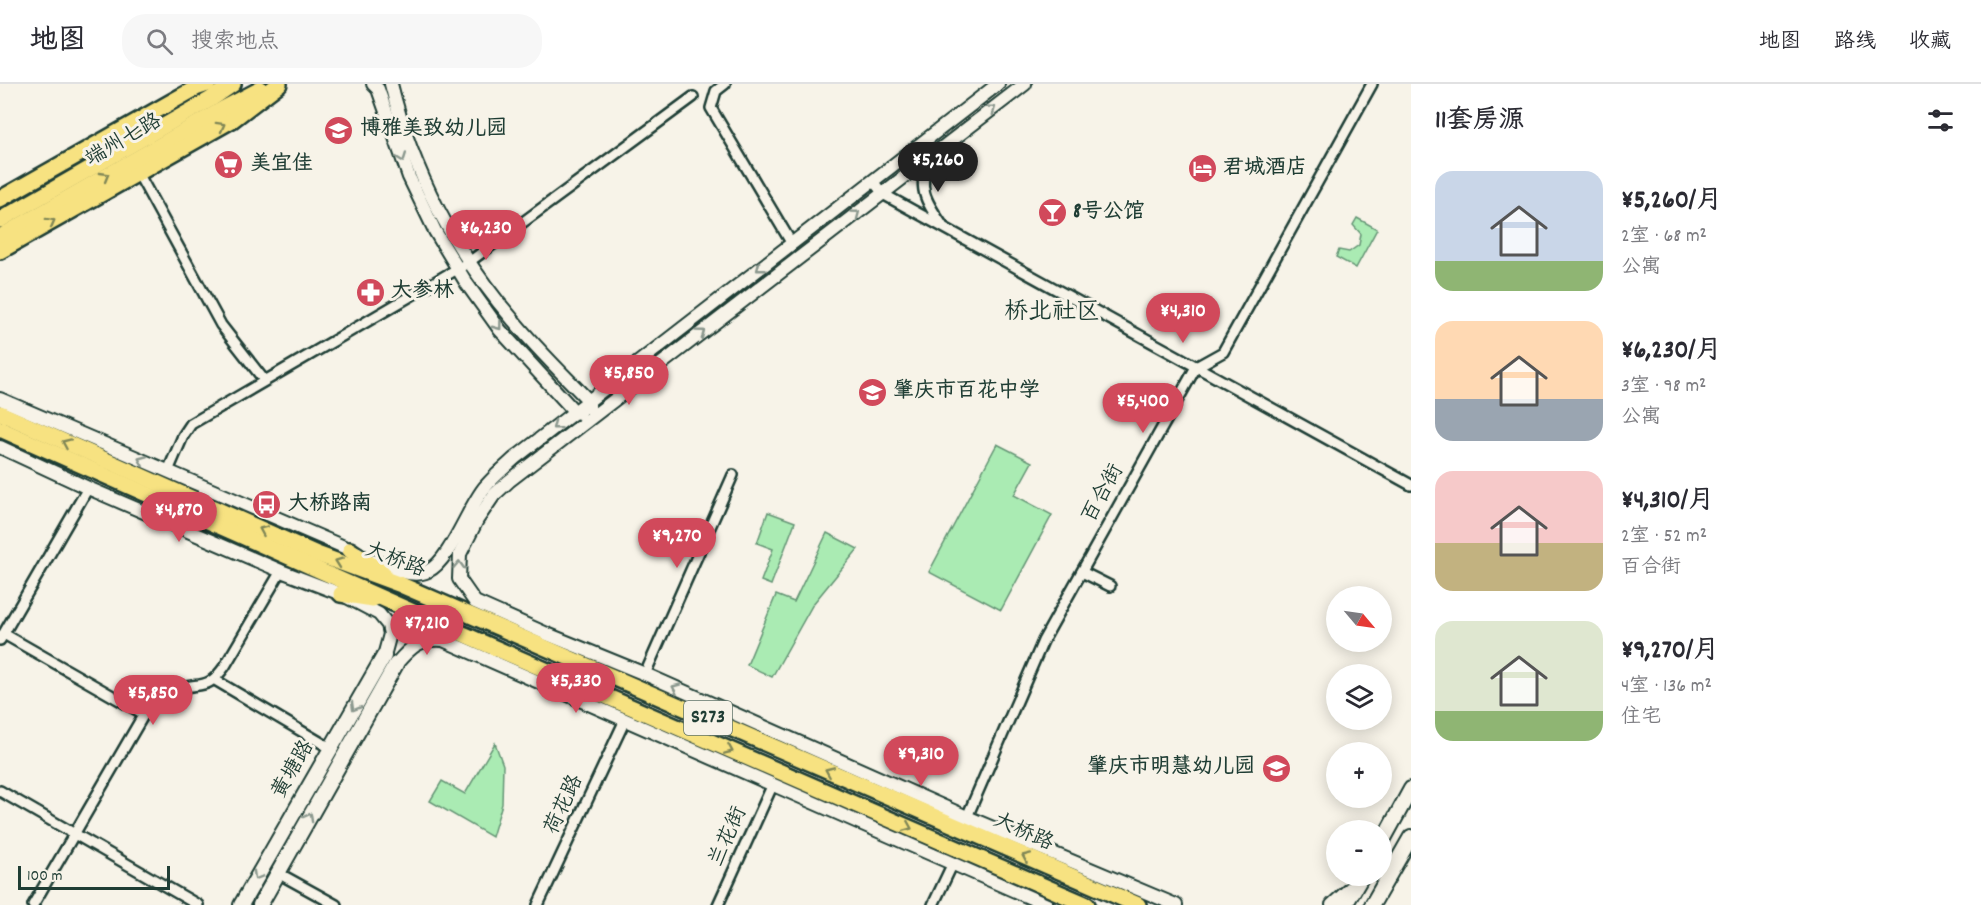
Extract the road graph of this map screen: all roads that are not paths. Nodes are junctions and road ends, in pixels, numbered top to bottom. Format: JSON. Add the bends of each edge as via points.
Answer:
{"nodes":[{"id":1,"x":207,"y":84,"type":"edge"},
{"id":2,"x":233,"y":84,"type":"edge"},
{"id":3,"x":271,"y":84,"type":"edge"},
{"id":4,"x":279,"y":84,"type":"edge"},
{"id":5,"x":373,"y":84,"type":"edge"},
{"id":6,"x":391,"y":84,"type":"edge"},
{"id":7,"x":725,"y":84,"type":"edge"},
{"id":8,"x":998,"y":84,"type":"edge"},
{"id":9,"x":1025,"y":84,"type":"edge"},
{"id":10,"x":1372,"y":84,"type":"edge"},
{"id":11,"x":693,"y":97,"type":"dead end"},
{"id":12,"x":929,"y":158,"type":"junction"},
{"id":13,"x":138,"y":173,"type":"junction"},
{"id":14,"x":873,"y":181,"type":"junction"},
{"id":15,"x":883,"y":194,"type":"junction"},
{"id":16,"x":0,"y":200,"type":"edge"},
{"id":17,"x":0,"y":220,"type":"edge"},
{"id":18,"x":943,"y":227,"type":"junction"},
{"id":19,"x":0,"y":237,"type":"edge"},
{"id":20,"x":792,"y":244,"type":"junction"},
{"id":21,"x":0,"y":251,"type":"edge"},
{"id":22,"x":463,"y":265,"type":"junction"},
{"id":23,"x":1196,"y":367,"type":"junction"},
{"id":24,"x":264,"y":380,"type":"junction"},
{"id":25,"x":0,"y":399,"type":"edge"},
{"id":26,"x":589,"y":401,"type":"junction"},
{"id":27,"x":575,"y":412,"type":"junction"},
{"id":28,"x":0,"y":413,"type":"edge"},
{"id":29,"x":591,"y":417,"type":"junction"},
{"id":30,"x":0,"y":429,"type":"edge"},
{"id":31,"x":0,"y":447,"type":"edge"},
{"id":32,"x":168,"y":471,"type":"junction"},
{"id":33,"x":733,"y":475,"type":"dead end"},
{"id":34,"x":1411,"y":485,"type":"edge"},
{"id":35,"x":88,"y":488,"type":"junction"},
{"id":36,"x":350,"y":550,"type":"junction"},
{"id":37,"x":311,"y":558,"type":"junction"},
{"id":38,"x":282,"y":571,"type":"junction"},
{"id":39,"x":1082,"y":572,"type":"junction"},
{"id":40,"x":401,"y":585,"type":"junction"},
{"id":41,"x":1110,"y":586,"type":"dead end"},
{"id":42,"x":341,"y":594,"type":"junction"},
{"id":43,"x":394,"y":602,"type":"junction"},
{"id":44,"x":475,"y":618,"type":"junction"},
{"id":45,"x":547,"y":634,"type":"junction"},
{"id":46,"x":2,"y":637,"type":"edge"},
{"id":47,"x":488,"y":645,"type":"junction"},
{"id":48,"x":458,"y":646,"type":"junction"},
{"id":49,"x":390,"y":660,"type":"junction"},
{"id":50,"x":645,"y":674,"type":"junction"},
{"id":51,"x":215,"y":680,"type":"junction"},
{"id":52,"x":144,"y":714,"type":"junction"},
{"id":53,"x":657,"y":718,"type":"junction"},
{"id":54,"x":625,"y":720,"type":"junction"},
{"id":55,"x":330,"y":748,"type":"junction"},
{"id":56,"x":705,"y":755,"type":"junction"},
{"id":57,"x":884,"y":780,"type":"junction"},
{"id":58,"x":773,"y":784,"type":"junction"},
{"id":59,"x":1411,"y":789,"type":"edge"},
{"id":60,"x":0,"y":791,"type":"edge"},
{"id":61,"x":967,"y":817,"type":"junction"},
{"id":62,"x":941,"y":819,"type":"junction"},
{"id":63,"x":1392,"y":824,"type":"edge"},
{"id":64,"x":75,"y":834,"type":"junction"},
{"id":65,"x":1411,"y":837,"type":"edge"},
{"id":66,"x":953,"y":864,"type":"junction"},
{"id":67,"x":278,"y":873,"type":"junction"},
{"id":68,"x":980,"y":876,"type":"junction"},
{"id":69,"x":1352,"y":886,"type":"edge"},
{"id":70,"x":1357,"y":886,"type":"edge"},
{"id":71,"x":1376,"y":886,"type":"edge"},
{"id":72,"x":1048,"y":888,"type":"junction"},
{"id":73,"x":1381,"y":889,"type":"junction"},
{"id":74,"x":1139,"y":898,"type":"edge"},
{"id":75,"x":33,"y":905,"type":"edge"},
{"id":76,"x":198,"y":905,"type":"edge"},
{"id":77,"x":241,"y":905,"type":"edge"},
{"id":78,"x":260,"y":905,"type":"edge"},
{"id":79,"x":336,"y":905,"type":"edge"},
{"id":80,"x":538,"y":905,"type":"edge"},
{"id":81,"x":718,"y":905,"type":"edge"},
{"id":82,"x":933,"y":905,"type":"edge"},
{"id":83,"x":1047,"y":905,"type":"edge"},
{"id":84,"x":1087,"y":905,"type":"edge"},
{"id":85,"x":1176,"y":905,"type":"edge"},
{"id":86,"x":1332,"y":905,"type":"edge"},
{"id":87,"x":1345,"y":905,"type":"edge"},
{"id":88,"x":1372,"y":905,"type":"edge"},
{"id":89,"x":1377,"y":905,"type":"edge"}],
"edges":[{"from":1,"to":16,"type":"main road"},
{"from":2,"to":17,"type":"main road","name":"端州七路"},
{"from":19,"to":3,"type":"main road","name":"端州七路","one_way":true},
{"from":13,"to":4,"type":"main road","one_way":true,"via":[[232,120]]},
{"from":5,"to":22,"type":"street","one_way":true,"via":[[378,88],[409,177],[435,231]]},
{"from":6,"to":22,"type":"street","via":[[421,173]]},
{"from":7,"to":20,"type":"street","via":[[716,91],[711,108]]},
{"from":8,"to":14,"type":"street"},
{"from":12,"to":9,"type":"street","one_way":true},
{"from":10,"to":23,"type":"street","via":[[1223,352]]},
{"from":11,"to":22,"type":"street"},
{"from":12,"to":15,"type":"street"},
{"from":12,"to":18,"type":"street","via":[[922,187]]},
{"from":21,"to":13,"type":"main road","one_way":true},
{"from":13,"to":24,"type":"street","via":[[222,325]]},
{"from":14,"to":15,"type":"street"},
{"from":14,"to":20,"type":"street"},
{"from":15,"to":18,"type":"street"},
{"from":29,"to":15,"type":"street","one_way":true},
{"from":18,"to":23,"type":"street"},
{"from":20,"to":26,"type":"street","one_way":true},
{"from":22,"to":24,"type":"street"},
{"from":22,"to":26,"type":"street"},
{"from":22,"to":27,"type":"street","one_way":true,"via":[[501,330]]},
{"from":23,"to":34,"type":"street"},
{"from":23,"to":39,"type":"street","name":"百合街"},
{"from":24,"to":32,"type":"street","via":[[191,424]]},
{"from":32,"to":25,"type":"street","one_way":true},
{"from":26,"to":27,"type":"street"},
{"from":26,"to":29,"type":"street"},
{"from":27,"to":29,"type":"street"},
{"from":27,"to":36,"type":"street","one_way":true,"via":[[515,458],[484,488],[442,559],[427,571],[393,569]]},
{"from":37,"to":28,"type":"main road","name":"大桥路","number":"S273","one_way":true},
{"from":45,"to":29,"type":"street","one_way":true,"via":[[475,602],[459,579],[460,554],[495,495]]},
{"from":30,"to":37,"type":"main road","name":"大桥路","number":"S273"},
{"from":31,"to":35,"type":"street"},
{"from":32,"to":36,"type":"street"},
{"from":33,"to":50,"type":"street"},
{"from":35,"to":38,"type":"street"},
{"from":35,"to":46,"type":"street"},
{"from":36,"to":40,"type":"main road"},
{"from":40,"to":37,"type":"main road","name":"大桥路","number":"S273","one_way":true},
{"from":37,"to":43,"type":"main road","name":"大桥路","number":"S273"},
{"from":38,"to":42,"type":"street"},
{"from":38,"to":51,"type":"street"},
{"from":39,"to":41,"type":"street"},
{"from":39,"to":61,"type":"street","name":"百合街","via":[[1043,641]]},
{"from":40,"to":44,"type":"main road","name":"大桥路","number":"S273"},
{"from":42,"to":43,"type":"main road"},
{"from":42,"to":49,"type":"street","via":[[379,614],[388,625]]},
{"from":43,"to":47,"type":"main road","name":"大桥路","number":"S273"},
{"from":44,"to":45,"type":"street"},
{"from":62,"to":44,"type":"main road","name":"大桥路","number":"S273","one_way":true},
{"from":45,"to":50,"type":"street"},
{"from":46,"to":52,"type":"street"},
{"from":47,"to":48,"type":"street"},
{"from":47,"to":53,"type":"main road","name":"大桥路","number":"S273"},
{"from":48,"to":49,"type":"street","via":[[443,640],[424,641]]},
{"from":48,"to":54,"type":"street"},
{"from":49,"to":55,"type":"main road","name":"黄塘路","one_way":true},
{"from":67,"to":49,"type":"main road","name":"黄塘路","one_way":true},
{"from":57,"to":50,"type":"street","one_way":true},
{"from":51,"to":52,"type":"street","via":[[169,693]]},
{"from":51,"to":55,"type":"street"},
{"from":52,"to":64,"type":"street"},
{"from":53,"to":56,"type":"street"},
{"from":53,"to":72,"type":"main road","name":"大桥路","number":"S273","one_way":true},
{"from":54,"to":56,"type":"street"},
{"from":54,"to":80,"type":"street","name":"荷花路"},
{"from":55,"to":77,"type":"main road","name":"黄塘路","one_way":true},
{"from":56,"to":58,"type":"street"},
{"from":57,"to":61,"type":"street"},
{"from":57,"to":62,"type":"street"},
{"from":58,"to":66,"type":"street"},
{"from":58,"to":81,"type":"street","name":"兰花街"},
{"from":59,"to":63,"type":"main road"},
{"from":60,"to":64,"type":"street"},
{"from":61,"to":74,"type":"street"},
{"from":74,"to":62,"type":"main road","name":"大桥路","number":"S273","one_way":true,"via":[[1064,874]]},
{"from":64,"to":75,"type":"street"},
{"from":64,"to":76,"type":"street"},
{"from":65,"to":73,"type":"main road"},
{"from":66,"to":68,"type":"street"},
{"from":66,"to":82,"type":"street"},
{"from":67,"to":78,"type":"main road","name":"黄塘路"},
{"from":67,"to":79,"type":"street"},
{"from":68,"to":72,"type":"street"},
{"from":68,"to":83,"type":"street"},
{"from":69,"to":86,"type":"street"},
{"from":70,"to":87,"type":"main road"},
{"from":71,"to":73,"type":"main road"},
{"from":72,"to":84,"type":"main road","name":"大桥路","number":"S273"},
{"from":73,"to":88,"type":"main road"},
{"from":73,"to":89,"type":"street"},
{"from":74,"to":85,"type":"street"}]}
